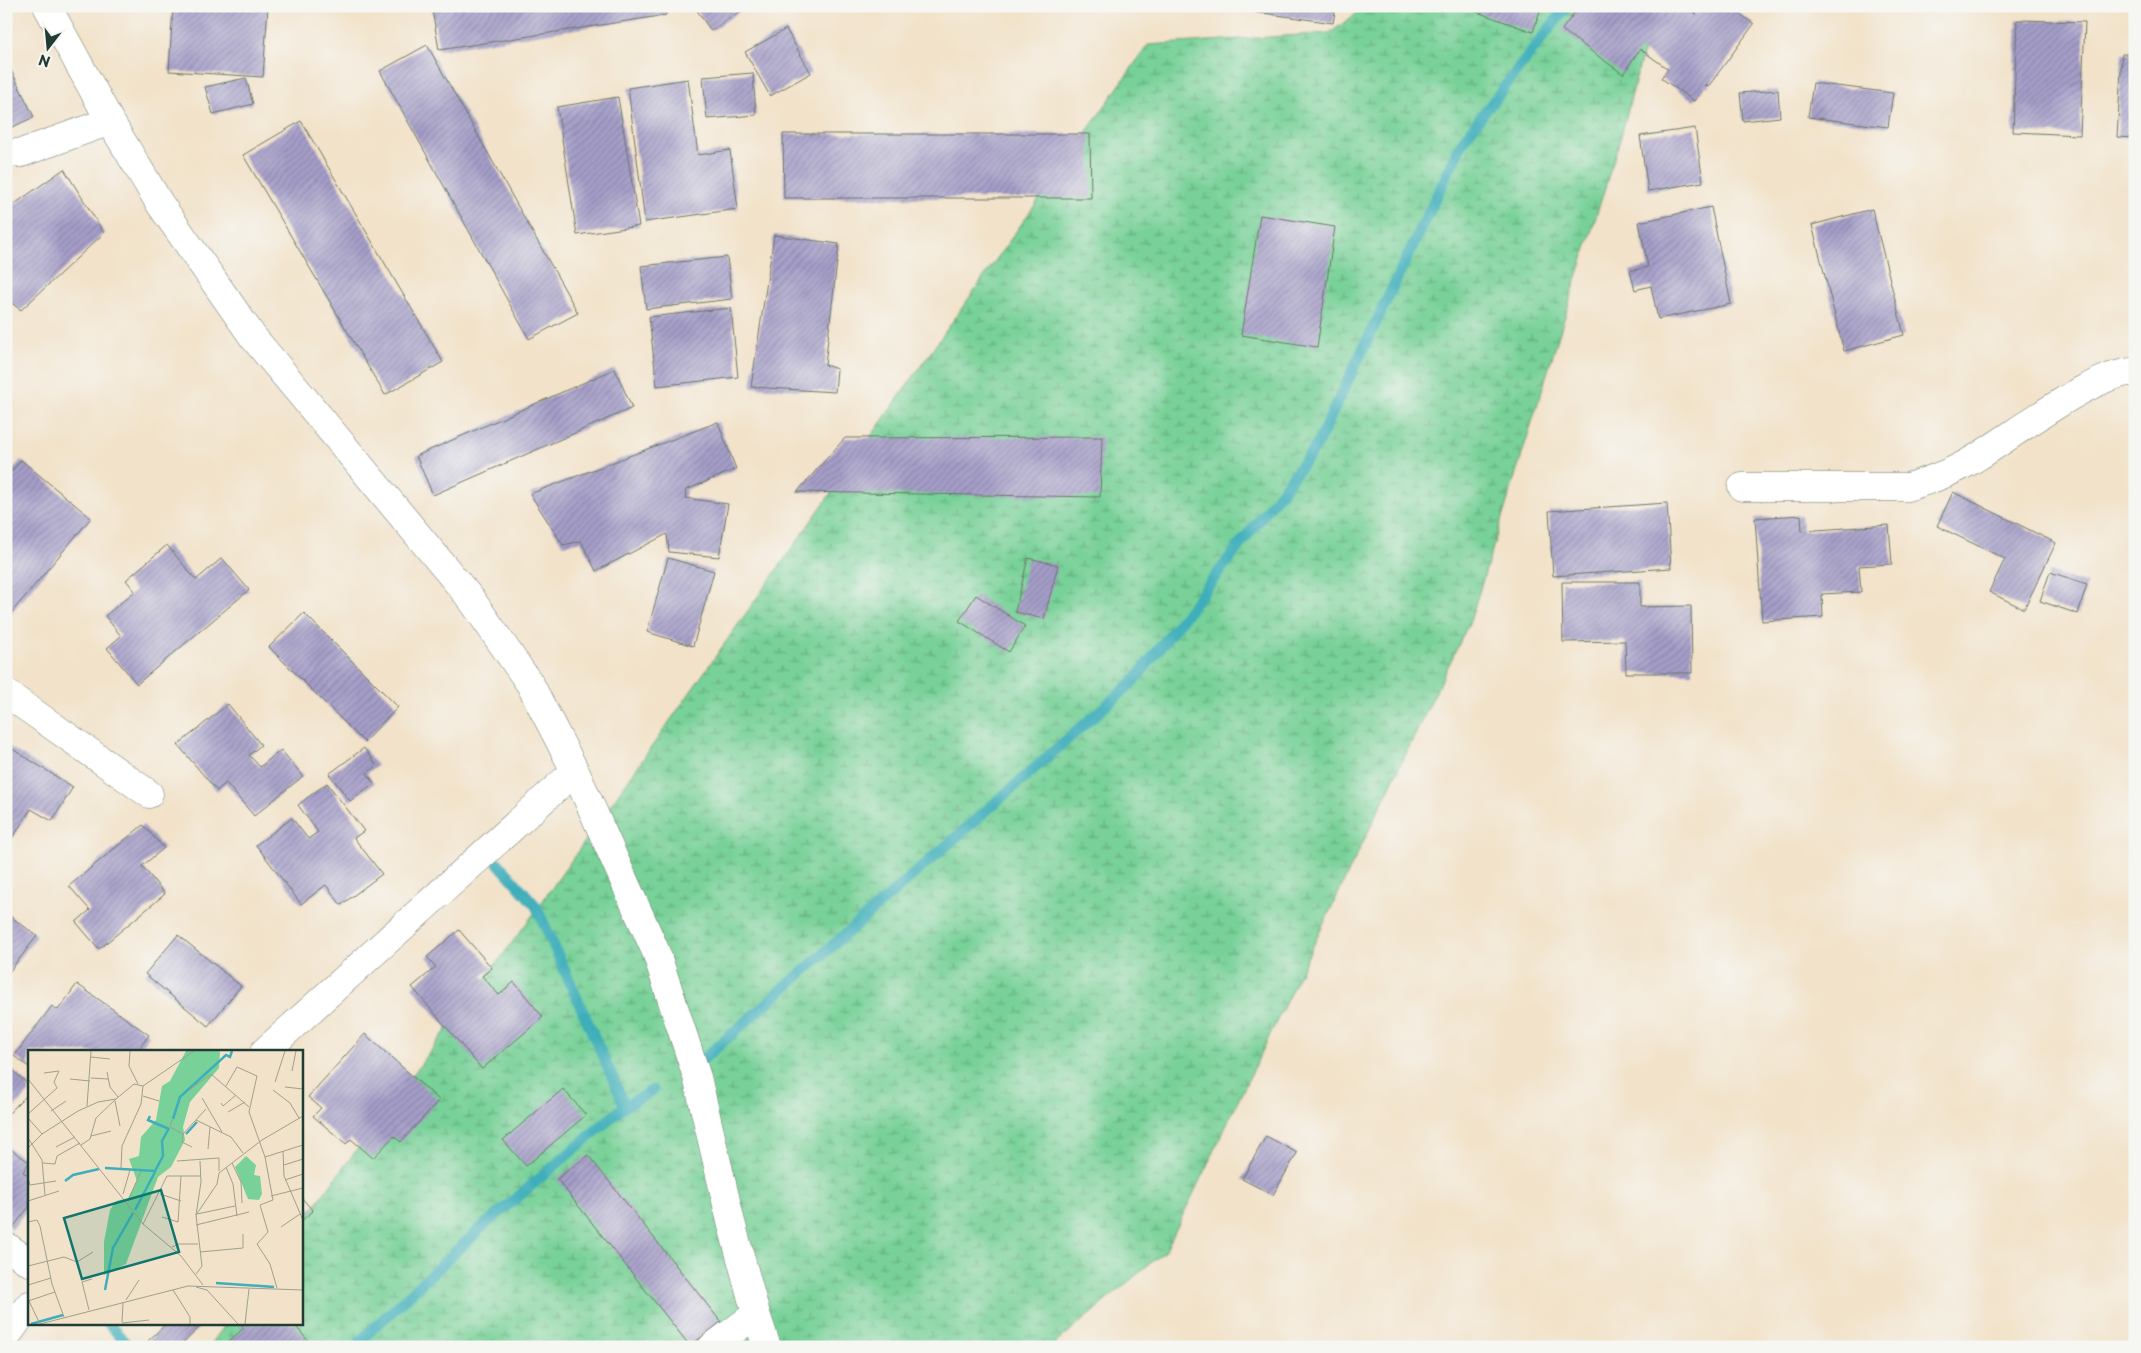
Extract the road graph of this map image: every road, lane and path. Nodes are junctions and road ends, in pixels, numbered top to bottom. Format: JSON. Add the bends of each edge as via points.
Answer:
{"nodes":[{"id":1,"x":47,"y":6,"type":"edge"},
{"id":2,"x":110,"y":121,"type":"junction"},
{"id":3,"x":6,"y":153,"type":"edge"},
{"id":4,"x":2135,"y":372,"type":"edge"},
{"id":5,"x":1742,"y":487,"type":"dead end"},
{"id":6,"x":6,"y":693,"type":"edge"},
{"id":7,"x":575,"y":771,"type":"junction"},
{"id":8,"x":149,"y":794,"type":"dead end"},
{"id":9,"x":266,"y":1050,"type":"edge"},
{"id":10,"x":6,"y":1246,"type":"edge"},
{"id":11,"x":28,"y":1261,"type":"edge"},
{"id":12,"x":28,"y":1306,"type":"edge"},
{"id":13,"x":756,"y":1314,"type":"junction"},
{"id":14,"x":6,"y":1337,"type":"edge"},
{"id":15,"x":712,"y":1347,"type":"edge"},
{"id":16,"x":767,"y":1347,"type":"edge"}],
"edges":[{"from":1,"to":2,"type":"street"},
{"from":2,"to":3,"type":"street","via":[[21,153]]},
{"from":2,"to":7,"type":"street","via":[[160,204],[254,337],[471,599],[530,684]]},
{"from":4,"to":5,"type":"street","via":[[2125,371],[2090,385],[1972,460],[1907,487]]},
{"from":6,"to":8,"type":"street"},
{"from":7,"to":9,"type":"street"},
{"from":7,"to":13,"type":"street","via":[[656,952],[697,1077]]},
{"from":10,"to":11,"type":"street"},
{"from":12,"to":14,"type":"street"},
{"from":13,"to":15,"type":"street"},
{"from":13,"to":16,"type":"street"}]}
